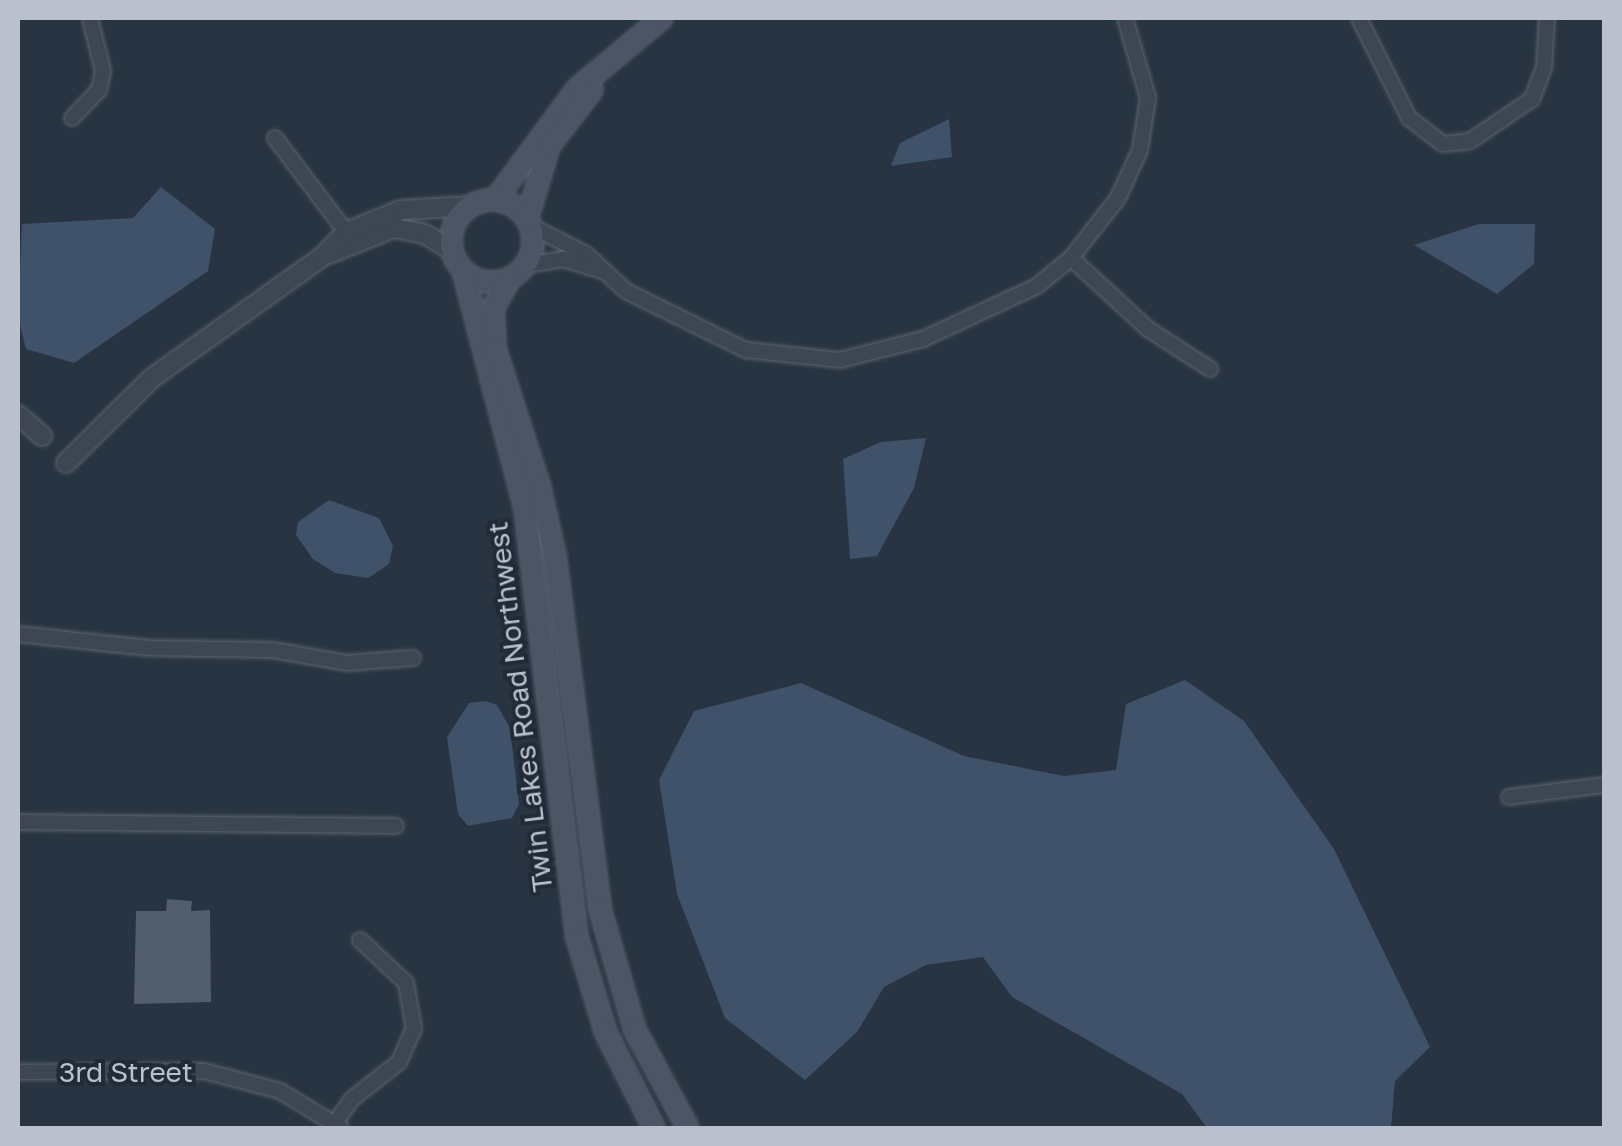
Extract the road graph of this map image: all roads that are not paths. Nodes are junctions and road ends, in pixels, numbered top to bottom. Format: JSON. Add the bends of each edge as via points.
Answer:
{"nodes":[{"id":1,"x":90,"y":18,"type":"edge"},
{"id":2,"x":662,"y":18,"type":"edge"},
{"id":3,"x":1125,"y":18,"type":"edge"},
{"id":4,"x":1359,"y":18,"type":"edge"},
{"id":5,"x":1547,"y":18,"type":"edge"},
{"id":6,"x":599,"y":74,"type":"junction"},
{"id":7,"x":72,"y":118,"type":"dead end"},
{"id":8,"x":275,"y":138,"type":"dead end"},
{"id":9,"x":496,"y":200,"type":"junction"},
{"id":10,"x":470,"y":206,"type":"junction"},
{"id":11,"x":529,"y":223,"type":"junction"},
{"id":12,"x":346,"y":232,"type":"junction"},
{"id":13,"x":452,"y":251,"type":"junction"},
{"id":14,"x":324,"y":256,"type":"junction"},
{"id":15,"x":1071,"y":258,"type":"junction"},
{"id":16,"x":463,"y":270,"type":"junction"},
{"id":17,"x":600,"y":270,"type":"junction"},
{"id":18,"x":518,"y":272,"type":"junction"},
{"id":19,"x":1210,"y":369,"type":"dead end"},
{"id":20,"x":18,"y":415,"type":"edge"},
{"id":21,"x":42,"y":436,"type":"dead end"},
{"id":22,"x":66,"y":463,"type":"dead end"},
{"id":23,"x":18,"y":634,"type":"edge"},
{"id":24,"x":413,"y":658,"type":"dead end"},
{"id":25,"x":1604,"y":785,"type":"edge"},
{"id":26,"x":1509,"y":797,"type":"dead end"},
{"id":27,"x":18,"y":822,"type":"edge"},
{"id":28,"x":396,"y":826,"type":"dead end"},
{"id":29,"x":360,"y":940,"type":"dead end"},
{"id":30,"x":18,"y":1072,"type":"edge"},
{"id":31,"x":338,"y":1126,"type":"edge"},
{"id":32,"x":654,"y":1128,"type":"edge"},
{"id":33,"x":688,"y":1128,"type":"edge"}],
"edges":[{"from":1,"to":7,"type":"street","via":[[103,71],[99,90]]},
{"from":2,"to":6,"type":"main road"},
{"from":3,"to":15,"type":"street","via":[[1147,84],[1140,150],[1108,215]]},
{"from":4,"to":5,"type":"street","via":[[1410,118],[1443,144],[1470,140],[1532,99],[1544,68]]},
{"from":6,"to":9,"type":"main road","via":[[560,110]]},
{"from":6,"to":11,"type":"main road","via":[[549,146]]},
{"from":8,"to":12,"type":"street"},
{"from":9,"to":10,"type":"main road"},
{"from":9,"to":11,"type":"main road"},
{"from":10,"to":12,"type":"street","via":[[400,210]]},
{"from":10,"to":13,"type":"main road","via":[[454,226]]},
{"from":11,"to":17,"type":"street","via":[[572,244]]},
{"from":11,"to":18,"type":"main road"},
{"from":12,"to":14,"type":"street"},
{"from":13,"to":14,"type":"street","via":[[425,234],[394,228]]},
{"from":13,"to":16,"type":"main road"},
{"from":14,"to":22,"type":"street","via":[[152,378]]},
{"from":15,"to":17,"type":"street","via":[[976,318],[862,357],[817,360],[724,342],[626,292]]},
{"from":15,"to":19,"type":"street","via":[[1148,330]]},
{"from":16,"to":18,"type":"main road","via":[[485,282]]},
{"from":16,"to":32,"type":"main road","name":"Twin Lakes Road Northwest","via":[[522,495],[577,937],[606,1033]]},
{"from":17,"to":18,"type":"street","via":[[563,259]]},
{"from":18,"to":33,"type":"main road","name":"Twin Lakes Road Northwest","via":[[493,309],[494,349],[540,485],[554,556],[600,910],[635,1030]]},
{"from":20,"to":21,"type":"street"},
{"from":23,"to":24,"type":"street","via":[[148,648],[273,650],[346,663]]},
{"from":25,"to":26,"type":"street"},
{"from":27,"to":28,"type":"street"},
{"from":29,"to":31,"type":"street","via":[[406,983],[414,1029],[399,1062],[352,1099]]},
{"from":30,"to":31,"type":"street","name":"3rd Street","via":[[204,1071],[280,1091]]}]}
